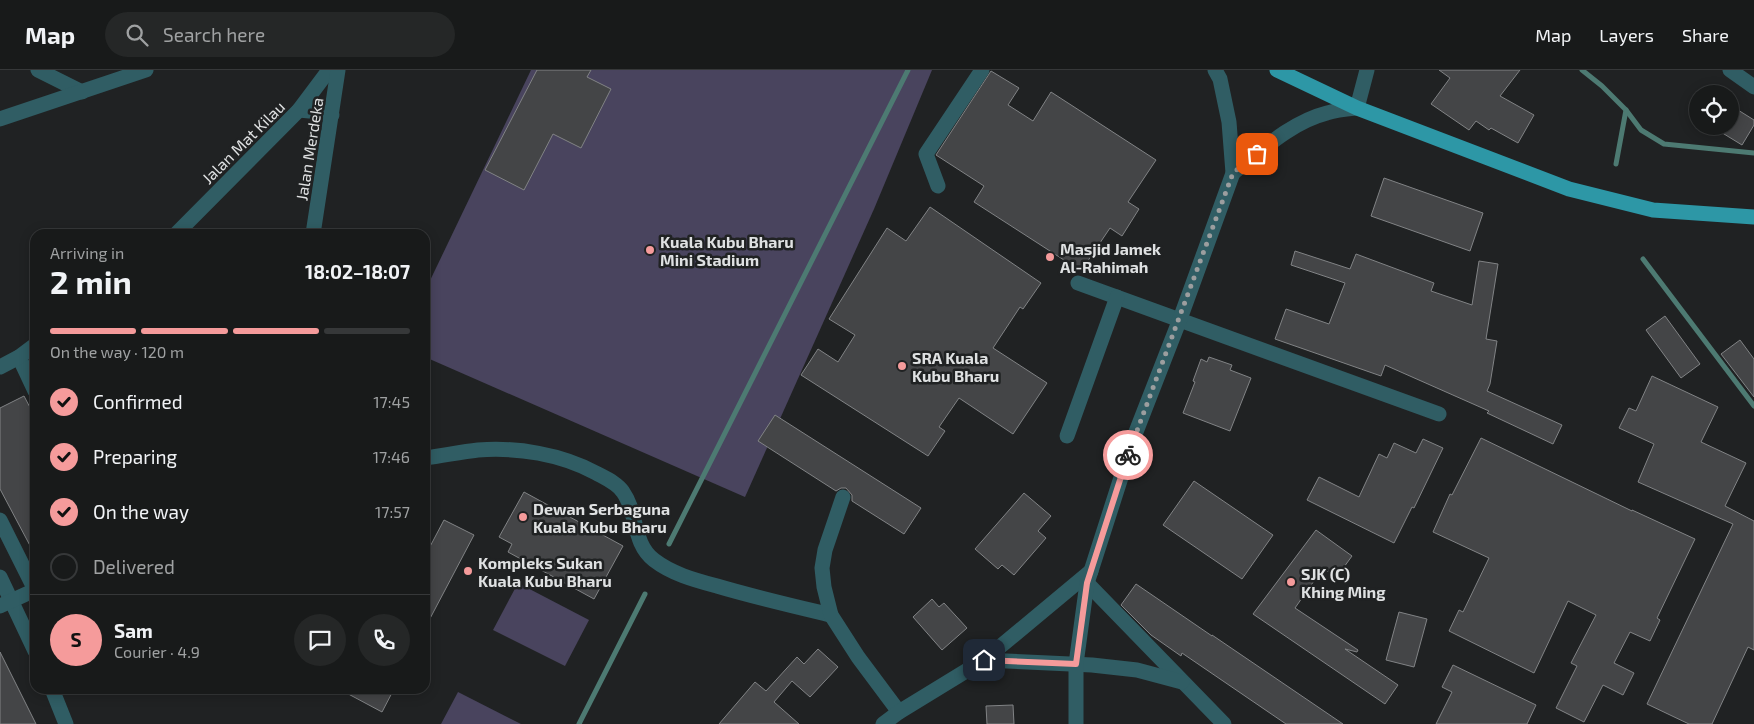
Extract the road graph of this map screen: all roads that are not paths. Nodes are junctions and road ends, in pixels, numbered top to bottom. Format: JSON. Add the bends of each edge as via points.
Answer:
{"nodes":[{"id":1,"x":38,"y":70,"type":"edge"},
{"id":2,"x":146,"y":70,"type":"edge"},
{"id":3,"x":329,"y":70,"type":"edge"},
{"id":4,"x":338,"y":70,"type":"edge"},
{"id":5,"x":982,"y":70,"type":"edge"},
{"id":6,"x":1215,"y":70,"type":"edge"},
{"id":7,"x":1277,"y":70,"type":"edge"},
{"id":8,"x":1367,"y":70,"type":"edge"},
{"id":9,"x":1730,"y":70,"type":"edge"},
{"id":10,"x":56,"y":74,"type":"edge"},
{"id":11,"x":1754,"y":86,"type":"edge"},
{"id":12,"x":82,"y":92,"type":"junction"},
{"id":13,"x":1357,"y":108,"type":"junction"},
{"id":14,"x":299,"y":110,"type":"junction"},
{"id":15,"x":332,"y":115,"type":"junction"},
{"id":16,"x":0,"y":119,"type":"edge"},
{"id":17,"x":1233,"y":173,"type":"junction"},
{"id":18,"x":938,"y":186,"type":"dead end"},
{"id":19,"x":1754,"y":217,"type":"edge"},
{"id":20,"x":181,"y":229,"type":"edge"},
{"id":21,"x":315,"y":229,"type":"edge"},
{"id":22,"x":1078,"y":283,"type":"dead end"},
{"id":23,"x":1117,"y":297,"type":"junction"},
{"id":24,"x":1180,"y":319,"type":"junction"},
{"id":25,"x":30,"y":349,"type":"edge"},
{"id":26,"x":19,"y":357,"type":"junction"},
{"id":27,"x":0,"y":367,"type":"edge"},
{"id":28,"x":30,"y":380,"type":"edge"},
{"id":29,"x":1440,"y":414,"type":"dead end"},
{"id":30,"x":1067,"y":436,"type":"dead end"},
{"id":31,"x":430,"y":457,"type":"edge"},
{"id":32,"x":842,"y":497,"type":"dead end"},
{"id":33,"x":0,"y":520,"type":"edge"},
{"id":34,"x":0,"y":577,"type":"edge"},
{"id":35,"x":1089,"y":577,"type":"junction"},
{"id":36,"x":30,"y":580,"type":"edge"},
{"id":37,"x":30,"y":592,"type":"edge"},
{"id":38,"x":6,"y":603,"type":"edge"},
{"id":39,"x":831,"y":615,"type":"junction"},
{"id":40,"x":30,"y":643,"type":"edge"},
{"id":41,"x":984,"y":660,"type":"junction"},
{"id":42,"x":1076,"y":664,"type":"junction"},
{"id":43,"x":1182,"y":682,"type":"junction"},
{"id":44,"x":54,"y":694,"type":"edge"},
{"id":45,"x":899,"y":712,"type":"junction"},
{"id":46,"x":66,"y":724,"type":"edge"},
{"id":47,"x":883,"y":724,"type":"edge"},
{"id":48,"x":1076,"y":724,"type":"edge"},
{"id":49,"x":1224,"y":724,"type":"edge"}],
"edges":[{"from":1,"to":10,"type":"street"},
{"from":2,"to":12,"type":"street"},
{"from":3,"to":14,"type":"street","name":"Jalan Mat Kilau"},
{"from":4,"to":15,"type":"street","name":"Jalan Merdeka"},
{"from":5,"to":18,"type":"street","via":[[926,154]]},
{"from":6,"to":17,"type":"street","via":[[1229,122]]},
{"from":7,"to":13,"type":"main road"},
{"from":8,"to":13,"type":"street"},
{"from":9,"to":11,"type":"street"},
{"from":10,"to":12,"type":"street"},
{"from":12,"to":16,"type":"street"},
{"from":13,"to":17,"type":"street","via":[[1326,113],[1300,124]]},
{"from":13,"to":19,"type":"main road","via":[[1569,189],[1653,210]]},
{"from":14,"to":15,"type":"street"},
{"from":14,"to":20,"type":"street","name":"Jalan Mat Kilau"},
{"from":15,"to":21,"type":"street","name":"Jalan Merdeka"},
{"from":17,"to":24,"type":"street"},
{"from":22,"to":23,"type":"street"},
{"from":23,"to":24,"type":"street"},
{"from":23,"to":30,"type":"street"},
{"from":24,"to":29,"type":"street"},
{"from":24,"to":35,"type":"street","via":[[1134,437]]},
{"from":25,"to":26,"type":"street"},
{"from":26,"to":27,"type":"street"},
{"from":26,"to":28,"type":"street"},
{"from":31,"to":39,"type":"street","via":[[478,450],[520,450],[588,469],[623,492],[637,536],[646,552],[672,572],[743,594]]},
{"from":32,"to":39,"type":"street","via":[[822,568]]},
{"from":33,"to":36,"type":"street"},
{"from":34,"to":38,"type":"street"},
{"from":35,"to":41,"type":"street"},
{"from":35,"to":42,"type":"street"},
{"from":35,"to":43,"type":"street"},
{"from":37,"to":38,"type":"street"},
{"from":38,"to":40,"type":"street"},
{"from":39,"to":45,"type":"street"},
{"from":41,"to":42,"type":"street"},
{"from":41,"to":45,"type":"street"},
{"from":42,"to":43,"type":"street","via":[[1137,670]]},
{"from":42,"to":48,"type":"street"},
{"from":43,"to":49,"type":"street"},
{"from":44,"to":46,"type":"street"},
{"from":45,"to":47,"type":"street"}]}
